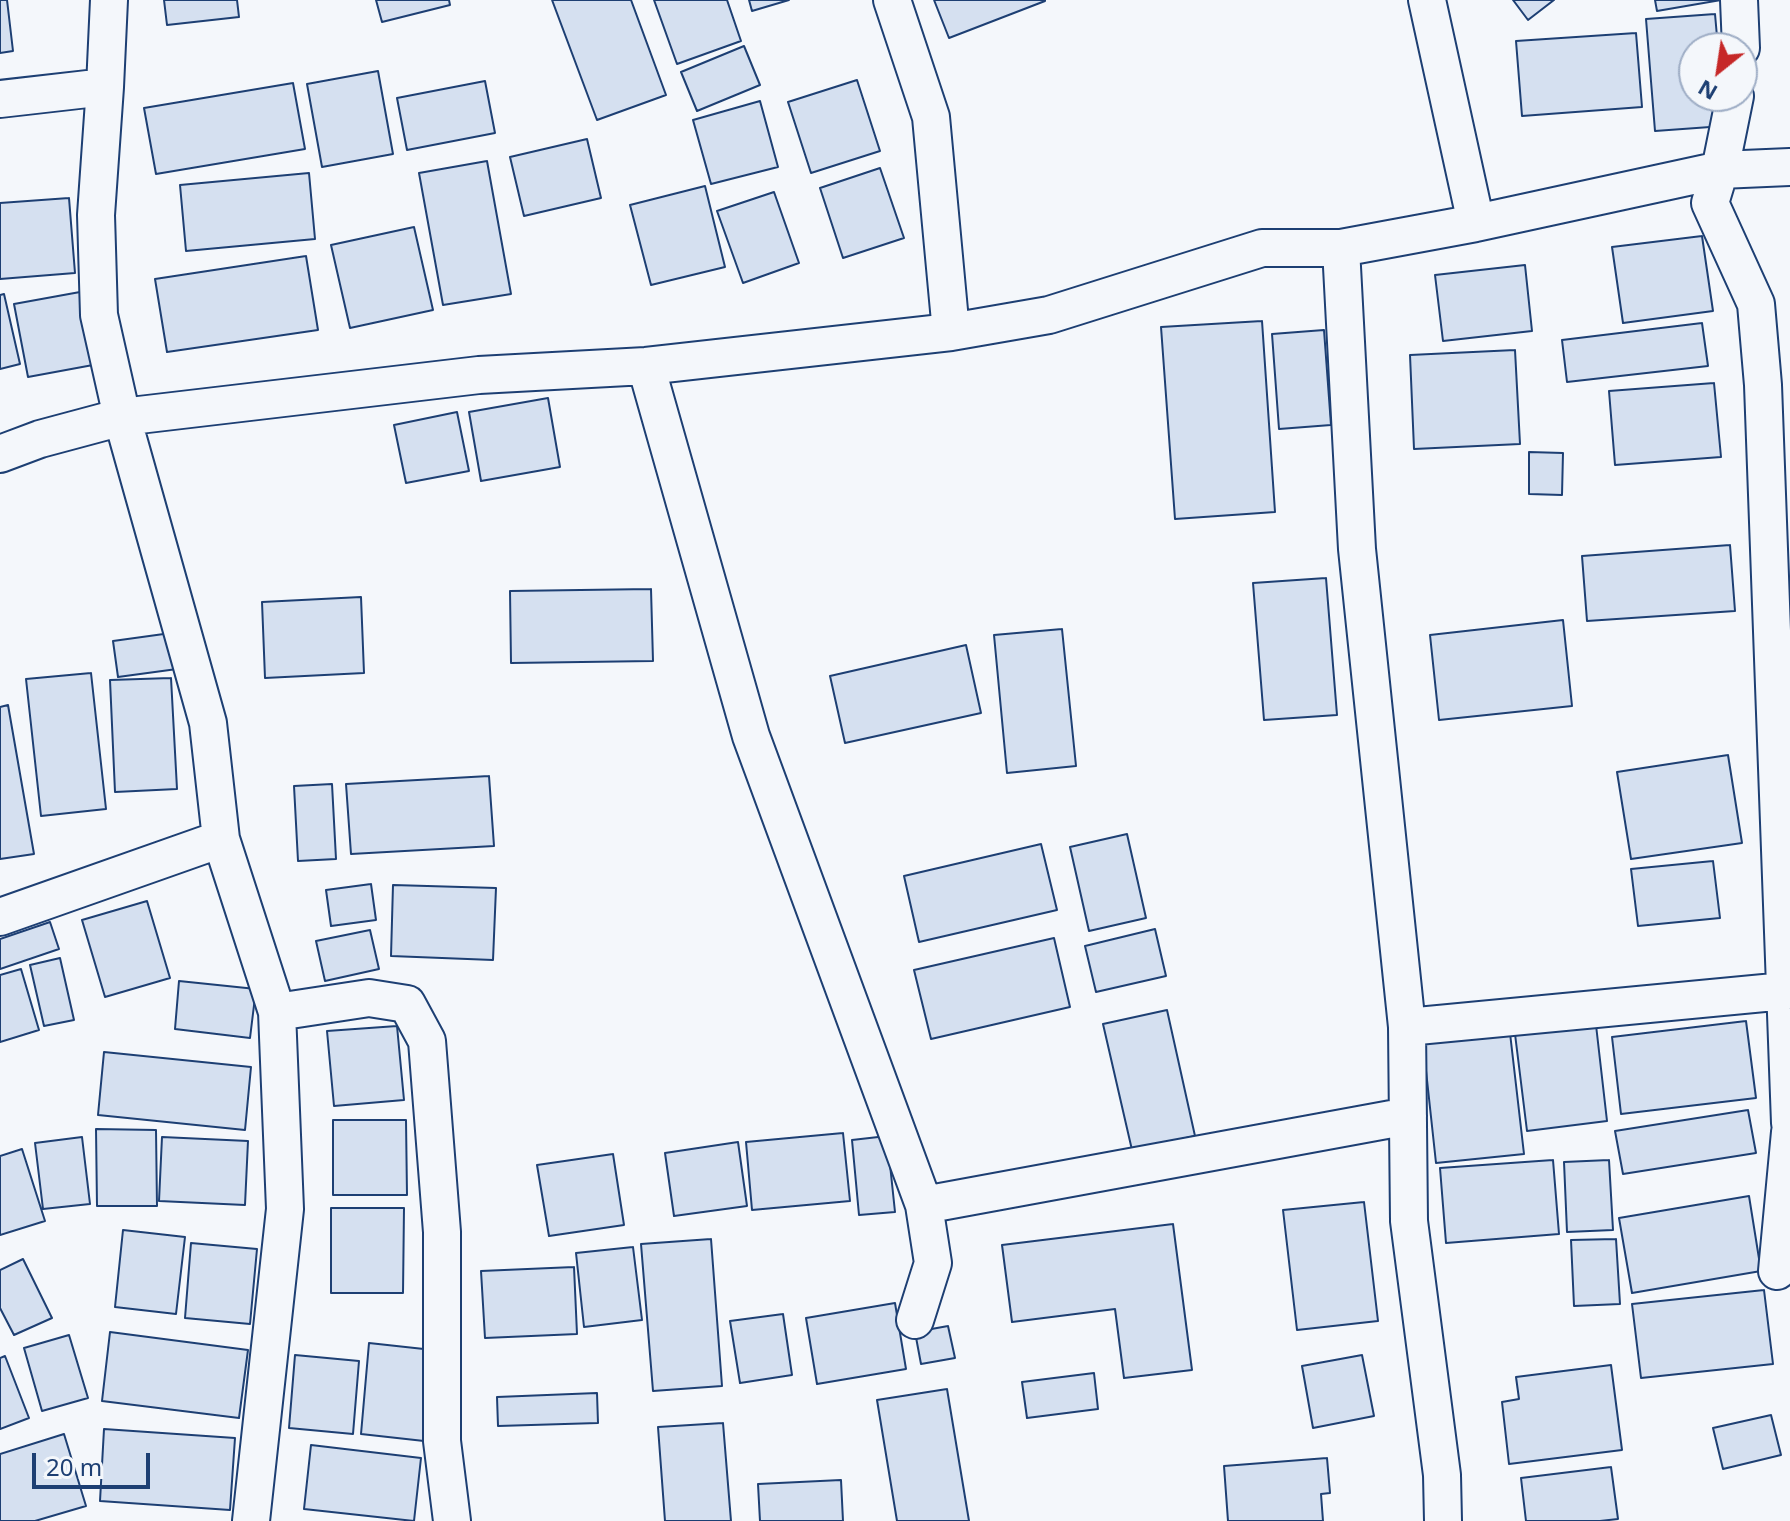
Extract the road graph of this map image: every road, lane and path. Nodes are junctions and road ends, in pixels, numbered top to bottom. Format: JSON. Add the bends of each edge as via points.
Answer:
{"nodes":[{"id":1,"x":109,"y":0,"type":"edge"},
{"id":2,"x":892,"y":0,"type":"edge"},
{"id":3,"x":1427,"y":0,"type":"edge"},
{"id":4,"x":1739,"y":0,"type":"edge"},
{"id":5,"x":1740,"y":32,"type":"edge"},
{"id":6,"x":105,"y":87,"type":"junction"},
{"id":7,"x":0,"y":99,"type":"edge"},
{"id":8,"x":1732,"y":112,"type":"edge"},
{"id":9,"x":1790,"y":167,"type":"edge"},
{"id":10,"x":1720,"y":170,"type":"junction"},
{"id":11,"x":1476,"y":223,"type":"junction"},
{"id":12,"x":1341,"y":248,"type":"junction"},
{"id":13,"x":951,"y":332,"type":"junction"},
{"id":14,"x":646,"y":366,"type":"junction"},
{"id":15,"x":122,"y":417,"type":"junction"},
{"id":16,"x":0,"y":454,"type":"edge"},
{"id":17,"x":221,"y":839,"type":"junction"},
{"id":18,"x":0,"y":917,"type":"edge"},
{"id":19,"x":1785,"y":991,"type":"junction"},
{"id":20,"x":277,"y":1012,"type":"junction"},
{"id":21,"x":1407,"y":1027,"type":"junction"},
{"id":22,"x":1408,"y":1116,"type":"junction"},
{"id":23,"x":1790,"y":1123,"type":"edge"},
{"id":24,"x":1790,"y":1132,"type":"edge"},
{"id":25,"x":924,"y":1205,"type":"junction"},
{"id":26,"x":1777,"y":1271,"type":"dead end"},
{"id":27,"x":915,"y":1320,"type":"dead end"},
{"id":28,"x":251,"y":1521,"type":"edge"},
{"id":29,"x":452,"y":1521,"type":"edge"},
{"id":30,"x":1443,"y":1521,"type":"edge"}],
"edges":[{"from":1,"to":6,"type":"street"},
{"from":2,"to":13,"type":"street","via":[[931,117]]},
{"from":3,"to":11,"type":"street"},
{"from":4,"to":5,"type":"street"},
{"from":6,"to":7,"type":"street"},
{"from":6,"to":15,"type":"street","via":[[96,215],[99,315]]},
{"from":8,"to":10,"type":"street"},
{"from":9,"to":10,"type":"street"},
{"from":10,"to":11,"type":"street"},
{"from":10,"to":19,"type":"street","via":[[1710,203],[1758,318]]},
{"from":11,"to":12,"type":"street"},
{"from":12,"to":13,"type":"street","via":[[1262,248],[1049,315]]},
{"from":12,"to":21,"type":"street","via":[[1357,549]]},
{"from":13,"to":14,"type":"street"},
{"from":14,"to":15,"type":"street","via":[[479,375]]},
{"from":14,"to":25,"type":"street","via":[[751,736]]},
{"from":15,"to":16,"type":"street"},
{"from":15,"to":17,"type":"street","via":[[208,723]]},
{"from":17,"to":18,"type":"street"},
{"from":17,"to":20,"type":"street"},
{"from":19,"to":21,"type":"street"},
{"from":19,"to":23,"type":"street"},
{"from":20,"to":28,"type":"street","via":[[285,1209]]},
{"from":20,"to":29,"type":"street","via":[[369,998],[407,1004],[427,1041],[442,1232],[442,1441]]},
{"from":21,"to":22,"type":"street"},
{"from":22,"to":25,"type":"street"},
{"from":22,"to":30,"type":"street","via":[[1409,1221],[1442,1475]]},
{"from":24,"to":26,"type":"street"},
{"from":25,"to":27,"type":"street","via":[[933,1263]]}]}
